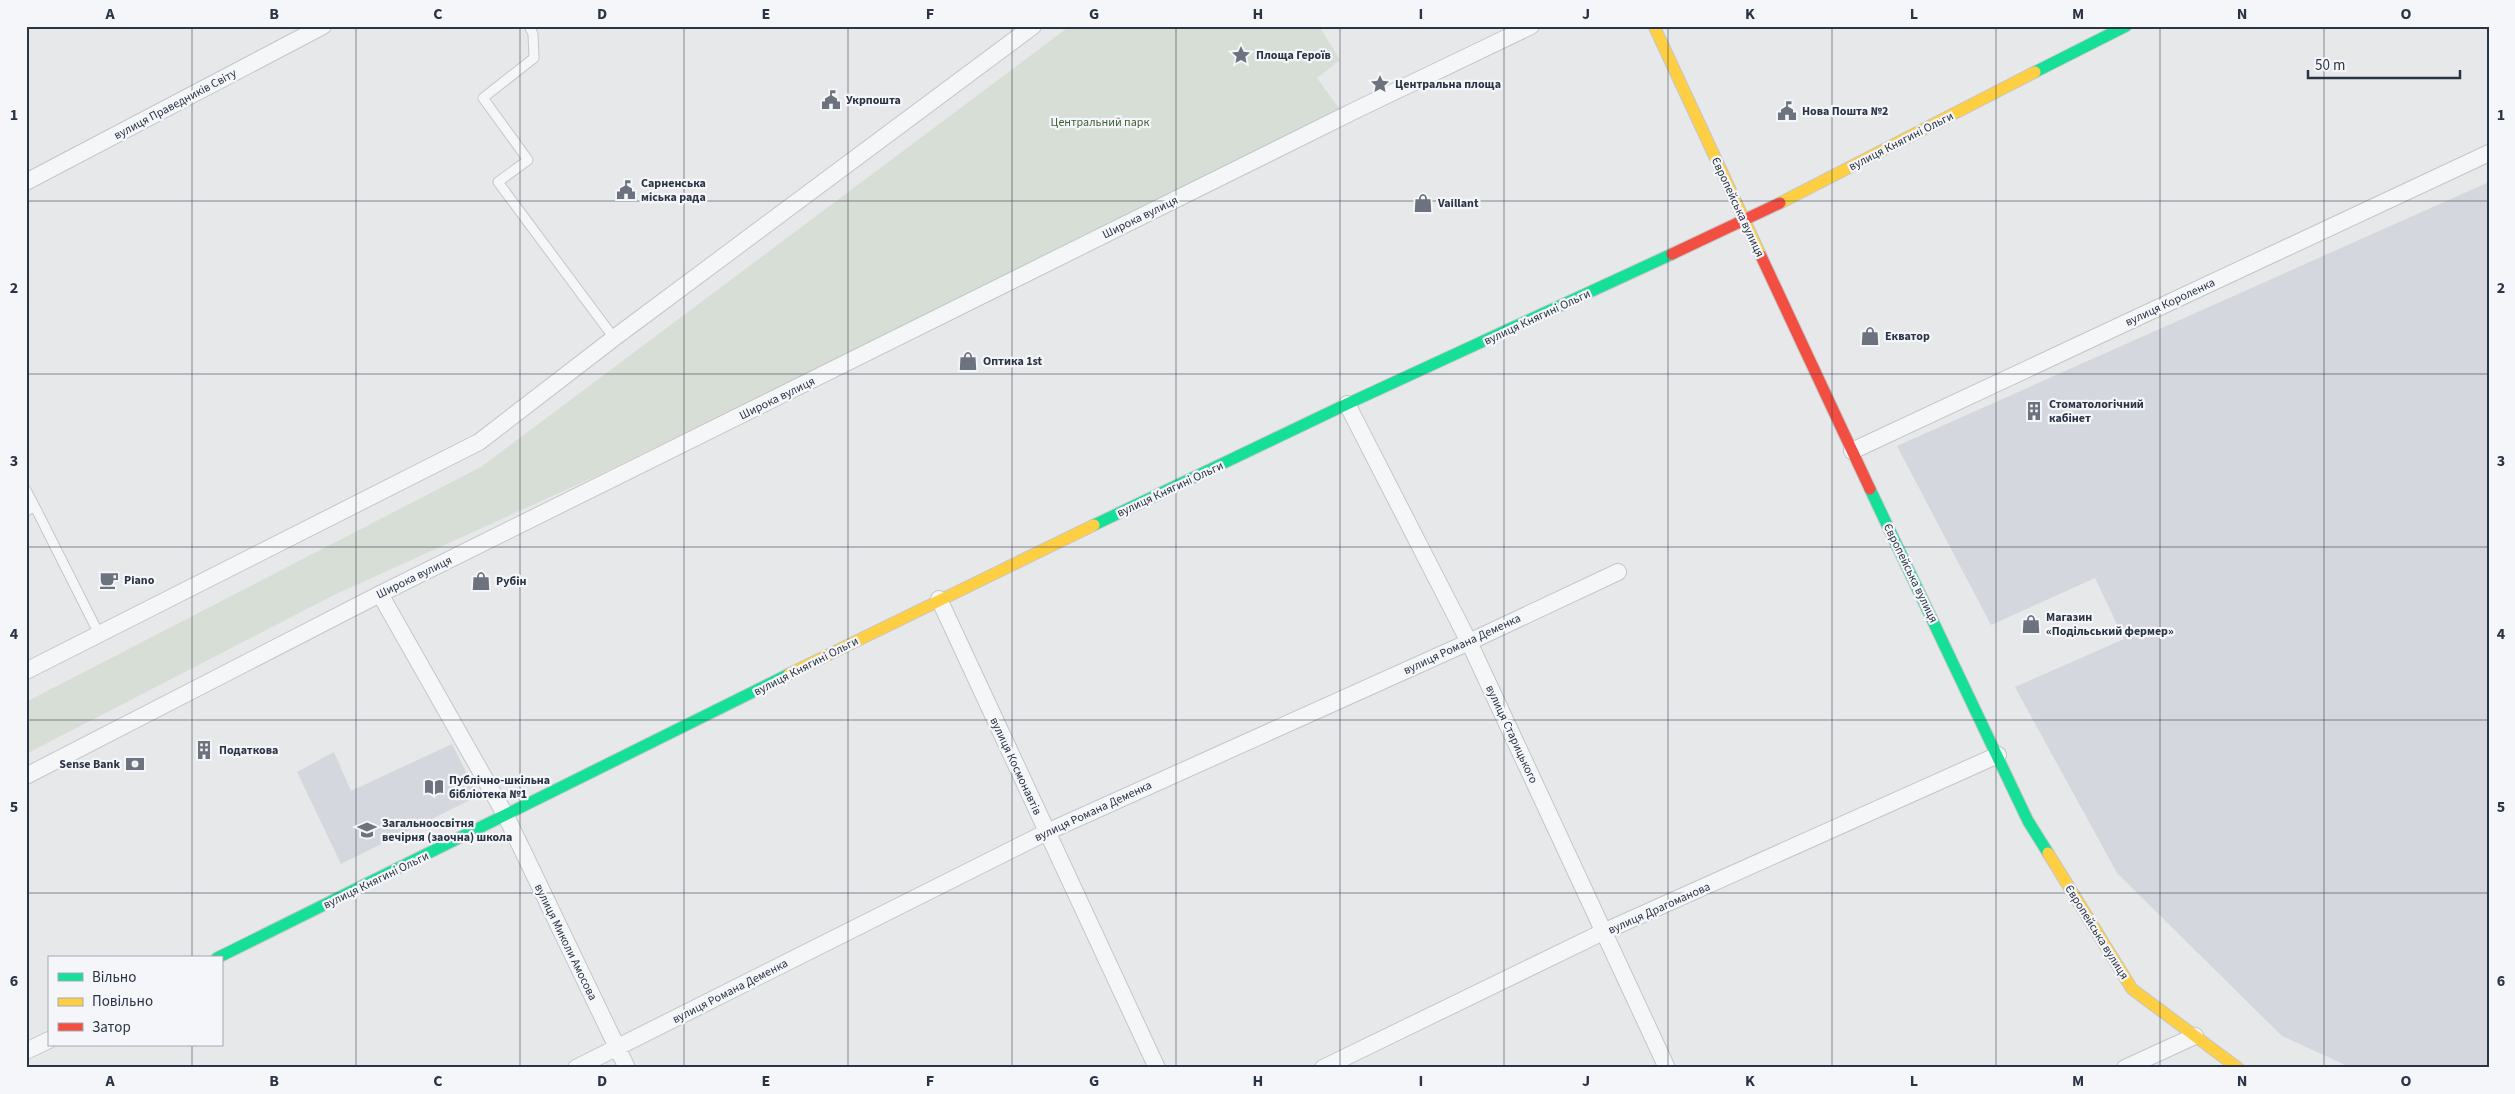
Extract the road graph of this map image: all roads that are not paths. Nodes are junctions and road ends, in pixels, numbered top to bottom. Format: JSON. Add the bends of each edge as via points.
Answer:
{"nodes":[{"id":1,"x":323,"y":26,"type":"edge"},
{"id":2,"x":529,"y":26,"type":"edge"},
{"id":3,"x":1033,"y":26,"type":"edge"},
{"id":4,"x":1531,"y":26,"type":"edge"},
{"id":5,"x":1654,"y":26,"type":"edge"},
{"id":6,"x":2126,"y":26,"type":"edge"},
{"id":7,"x":2489,"y":153,"type":"edge"},
{"id":8,"x":26,"y":182,"type":"edge"},
{"id":9,"x":1744,"y":221,"type":"junction"},
{"id":10,"x":614,"y":338,"type":"junction"},
{"id":11,"x":1347,"y":404,"type":"junction"},
{"id":12,"x":1852,"y":452,"type":"junction"},
{"id":13,"x":26,"y":490,"type":"edge"},
{"id":14,"x":30,"y":509,"type":"edge"},
{"id":15,"x":1618,"y":572,"type":"dead end"},
{"id":16,"x":380,"y":594,"type":"junction"},
{"id":17,"x":939,"y":599,"type":"junction"},
{"id":18,"x":99,"y":634,"type":"junction"},
{"id":19,"x":1469,"y":642,"type":"junction"},
{"id":20,"x":26,"y":671,"type":"edge"},
{"id":21,"x":1998,"y":755,"type":"junction"},
{"id":22,"x":26,"y":776,"type":"edge"},
{"id":23,"x":506,"y":816,"type":"junction"},
{"id":24,"x":1047,"y":832,"type":"junction"},
{"id":25,"x":1603,"y":932,"type":"junction"},
{"id":26,"x":221,"y":956,"type":"edge"},
{"id":27,"x":2195,"y":1036,"type":"junction"},
{"id":28,"x":48,"y":1040,"type":"edge"},
{"id":29,"x":618,"y":1048,"type":"junction"},
{"id":30,"x":26,"y":1051,"type":"edge"},
{"id":31,"x":576,"y":1068,"type":"edge"},
{"id":32,"x":627,"y":1068,"type":"edge"},
{"id":33,"x":1158,"y":1068,"type":"edge"},
{"id":34,"x":1323,"y":1068,"type":"edge"},
{"id":35,"x":1667,"y":1068,"type":"edge"},
{"id":36,"x":2125,"y":1068,"type":"edge"},
{"id":37,"x":2238,"y":1068,"type":"edge"}],
"edges":[{"from":1,"to":8,"type":"street","name":"вулиця Праведників Світу"},
{"from":2,"to":10,"type":"lane","via":[[534,34],[534,58],[483,98],[528,160],[498,182]]},
{"from":3,"to":10,"type":"street"},
{"from":4,"to":16,"type":"street","name":"Широка вулиця","via":[[1351,112]]},
{"from":5,"to":9,"type":"street","name":"Європейська вулиця"},
{"from":6,"to":9,"type":"street","name":"вулиця Княгині Ольги"},
{"from":7,"to":12,"type":"street","name":"вулиця Короленка"},
{"from":9,"to":11,"type":"street","name":"вулиця Княгині Ольги"},
{"from":9,"to":12,"type":"street","name":"Європейська вулиця"},
{"from":10,"to":18,"type":"street","via":[[479,442]]},
{"from":11,"to":17,"type":"street","name":"вулиця Княгині Ольги"},
{"from":11,"to":19,"type":"street","name":"вулиця Старицького"},
{"from":12,"to":21,"type":"street","name":"Європейська вулиця"},
{"from":13,"to":14,"type":"lane"},
{"from":14,"to":18,"type":"lane"},
{"from":15,"to":19,"type":"street","name":"вулиця Романа Деменка"},
{"from":16,"to":22,"type":"street","name":"Широка вулиця"},
{"from":16,"to":23,"type":"street","name":"вулиця Миколи Амосова"},
{"from":17,"to":23,"type":"street","name":"вулиця Княгині Ольги"},
{"from":17,"to":24,"type":"street","name":"вулиця Космонавтів"},
{"from":18,"to":20,"type":"street"},
{"from":19,"to":24,"type":"street","name":"вулиця Романа Деменка"},
{"from":19,"to":25,"type":"street","name":"вулиця Старицького"},
{"from":21,"to":25,"type":"street","name":"вулиця Драгоманова"},
{"from":21,"to":27,"type":"street","name":"Європейська вулиця","via":[[2028,821],[2132,989]]},
{"from":23,"to":26,"type":"street","name":"вулиця Княгині Ольги"},
{"from":23,"to":29,"type":"street","name":"вулиця Миколи Амосова"},
{"from":24,"to":29,"type":"street","name":"вулиця Романа Деменка"},
{"from":24,"to":33,"type":"street","name":"вулиця Космонавтів"},
{"from":25,"to":34,"type":"street","name":"вулиця Драгоманова"},
{"from":25,"to":35,"type":"street","name":"вулиця Старицького"},
{"from":27,"to":36,"type":"street"},
{"from":27,"to":37,"type":"street","name":"Європейська вулиця"},
{"from":28,"to":30,"type":"street"},
{"from":29,"to":31,"type":"street","name":"вулиця Романа Деменка"},
{"from":29,"to":32,"type":"street","name":"вулиця Миколи Амосова"}]}
